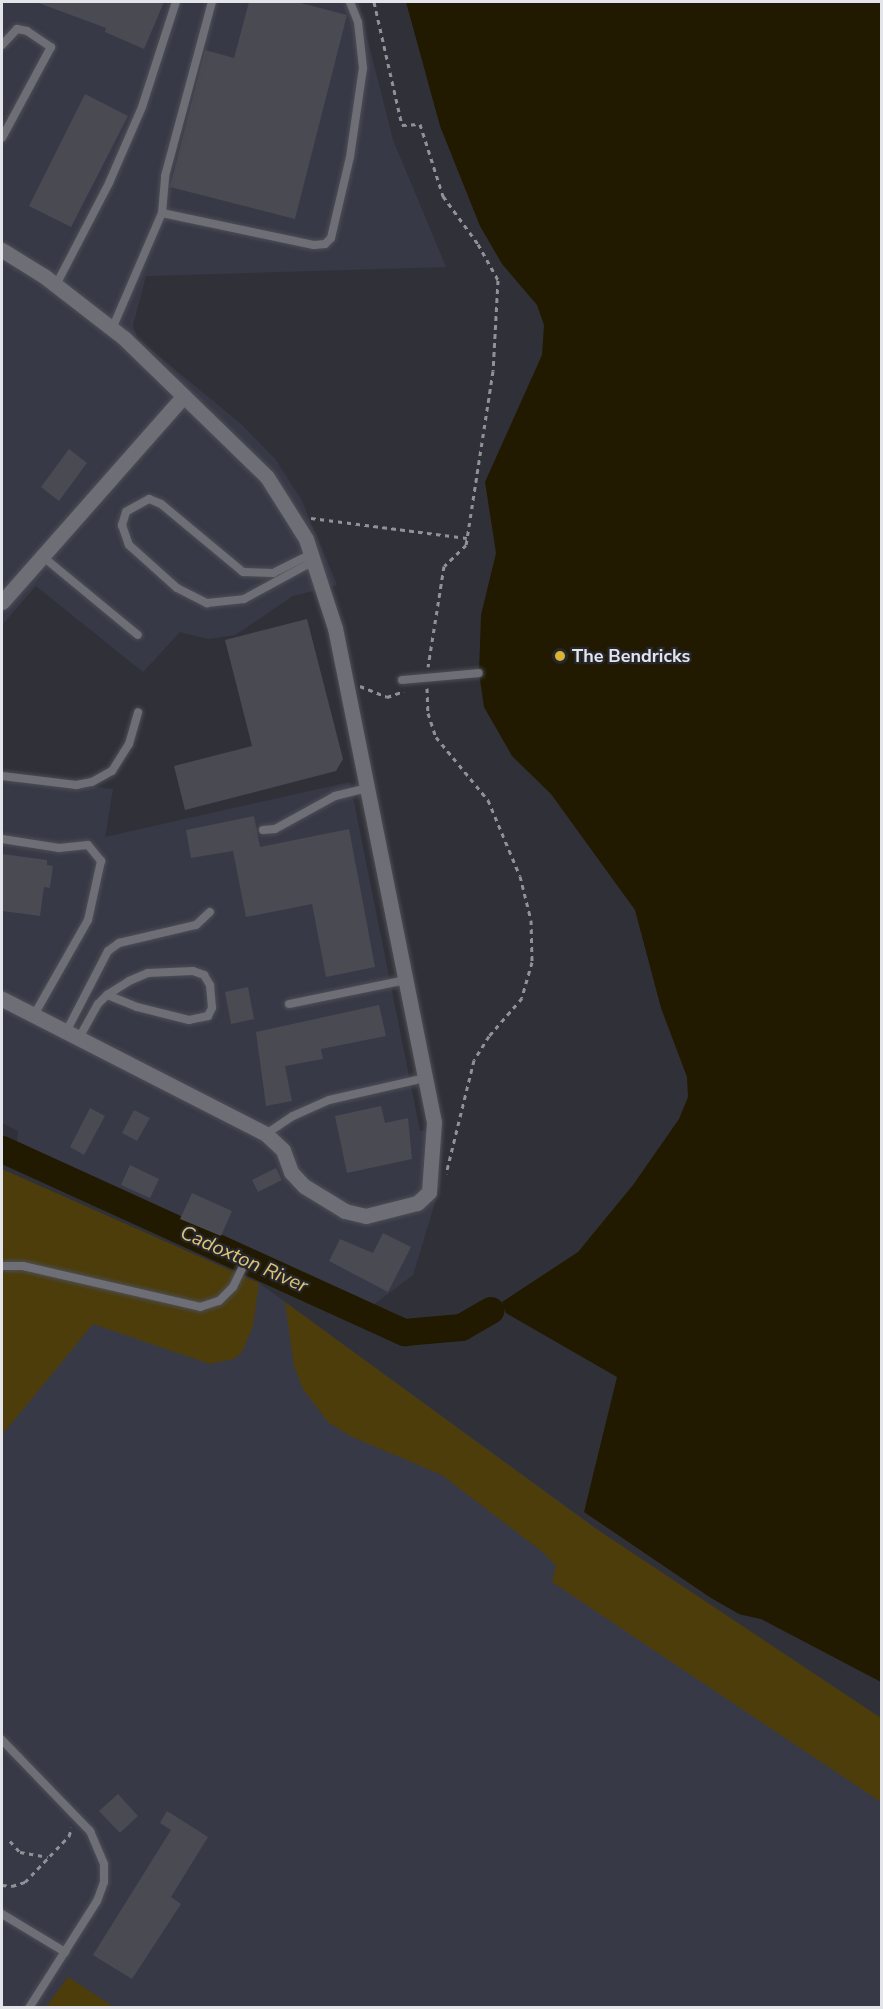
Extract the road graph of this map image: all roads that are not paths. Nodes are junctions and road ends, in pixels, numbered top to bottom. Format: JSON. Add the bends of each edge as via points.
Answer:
{"nodes":[{"id":1,"x":176,"y":2,"type":"edge"},
{"id":2,"x":212,"y":2,"type":"edge"},
{"id":3,"x":350,"y":2,"type":"edge"},
{"id":4,"x":2,"y":45,"type":"edge"},
{"id":5,"x":2,"y":138,"type":"edge"},
{"id":6,"x":162,"y":213,"type":"junction"},
{"id":7,"x":2,"y":250,"type":"edge"},
{"id":8,"x":56,"y":285,"type":"junction"},
{"id":9,"x":112,"y":329,"type":"junction"},
{"id":10,"x":183,"y":397,"type":"junction"},
{"id":11,"x":42,"y":556,"type":"junction"},
{"id":12,"x":313,"y":558,"type":"junction"},
{"id":13,"x":2,"y":602,"type":"edge"},
{"id":14,"x":138,"y":634,"type":"dead end"},
{"id":15,"x":479,"y":673,"type":"dead end"},
{"id":16,"x":402,"y":680,"type":"dead end"},
{"id":17,"x":138,"y":712,"type":"dead end"},
{"id":18,"x":2,"y":776,"type":"edge"},
{"id":19,"x":367,"y":788,"type":"junction"},
{"id":20,"x":263,"y":830,"type":"dead end"},
{"id":21,"x":2,"y":839,"type":"edge"},
{"id":22,"x":210,"y":912,"type":"dead end"},
{"id":23,"x":406,"y":980,"type":"junction"},
{"id":24,"x":107,"y":995,"type":"junction"},
{"id":25,"x":2,"y":999,"type":"edge"},
{"id":26,"x":289,"y":1004,"type":"dead end"},
{"id":27,"x":34,"y":1016,"type":"junction"},
{"id":28,"x":72,"y":1035,"type":"junction"},
{"id":29,"x":425,"y":1078,"type":"junction"},
{"id":30,"x":266,"y":1134,"type":"junction"},
{"id":31,"x":245,"y":1262,"type":"dead end"},
{"id":32,"x":2,"y":1266,"type":"edge"},
{"id":33,"x":2,"y":1740,"type":"edge"},
{"id":34,"x":2,"y":1914,"type":"edge"},
{"id":35,"x":65,"y":1952,"type":"junction"},
{"id":36,"x":29,"y":2007,"type":"edge"}],
"edges":[{"from":1,"to":8,"type":"lane","via":[[142,107],[109,183]]},
{"from":2,"to":6,"type":"lane","via":[[165,176]]},
{"from":3,"to":6,"type":"lane","via":[[358,22],[363,68],[350,157],[331,238],[325,244],[314,245]]},
{"from":4,"to":5,"type":"lane","via":[[17,29],[51,47]]},
{"from":6,"to":9,"type":"lane"},
{"from":7,"to":8,"type":"street"},
{"from":8,"to":9,"type":"street"},
{"from":9,"to":10,"type":"street"},
{"from":10,"to":11,"type":"street"},
{"from":10,"to":12,"type":"street","via":[[267,477],[294,516]]},
{"from":11,"to":13,"type":"street"},
{"from":11,"to":14,"type":"lane"},
{"from":12,"to":12,"type":"lane","via":[[243,598],[207,603],[177,588],[129,544],[122,525],[126,512],[149,499],[161,504],[243,572],[273,573]]},
{"from":12,"to":19,"type":"street","via":[[335,628]]},
{"from":15,"to":16,"type":"lane"},
{"from":17,"to":18,"type":"lane","via":[[129,744],[112,771],[92,782],[76,785]]},
{"from":19,"to":20,"type":"lane","via":[[335,796],[275,829]]},
{"from":19,"to":23,"type":"street"},
{"from":21,"to":27,"type":"lane","via":[[59,848],[88,845],[101,861],[87,920]]},
{"from":22,"to":28,"type":"lane","via":[[196,925],[119,942],[108,951]]},
{"from":23,"to":26,"type":"lane"},
{"from":23,"to":29,"type":"street"},
{"from":24,"to":24,"type":"lane","via":[[148,973],[193,971],[204,975],[210,985],[212,1008],[208,1016],[189,1020],[137,1008]]},
{"from":24,"to":28,"type":"lane"},
{"from":25,"to":27,"type":"street"},
{"from":27,"to":28,"type":"street"},
{"from":28,"to":30,"type":"street"},
{"from":29,"to":30,"type":"lane","via":[[329,1100],[293,1116]]},
{"from":29,"to":30,"type":"street","via":[[434,1122],[430,1188],[417,1203],[366,1216],[345,1210],[304,1186],[291,1172],[283,1150]]},
{"from":31,"to":32,"type":"lane","via":[[233,1287],[219,1301],[200,1307],[23,1266]]},
{"from":33,"to":35,"type":"lane","via":[[100,1846],[105,1873],[97,1901]]},
{"from":34,"to":35,"type":"lane"},
{"from":35,"to":36,"type":"lane"}]}
